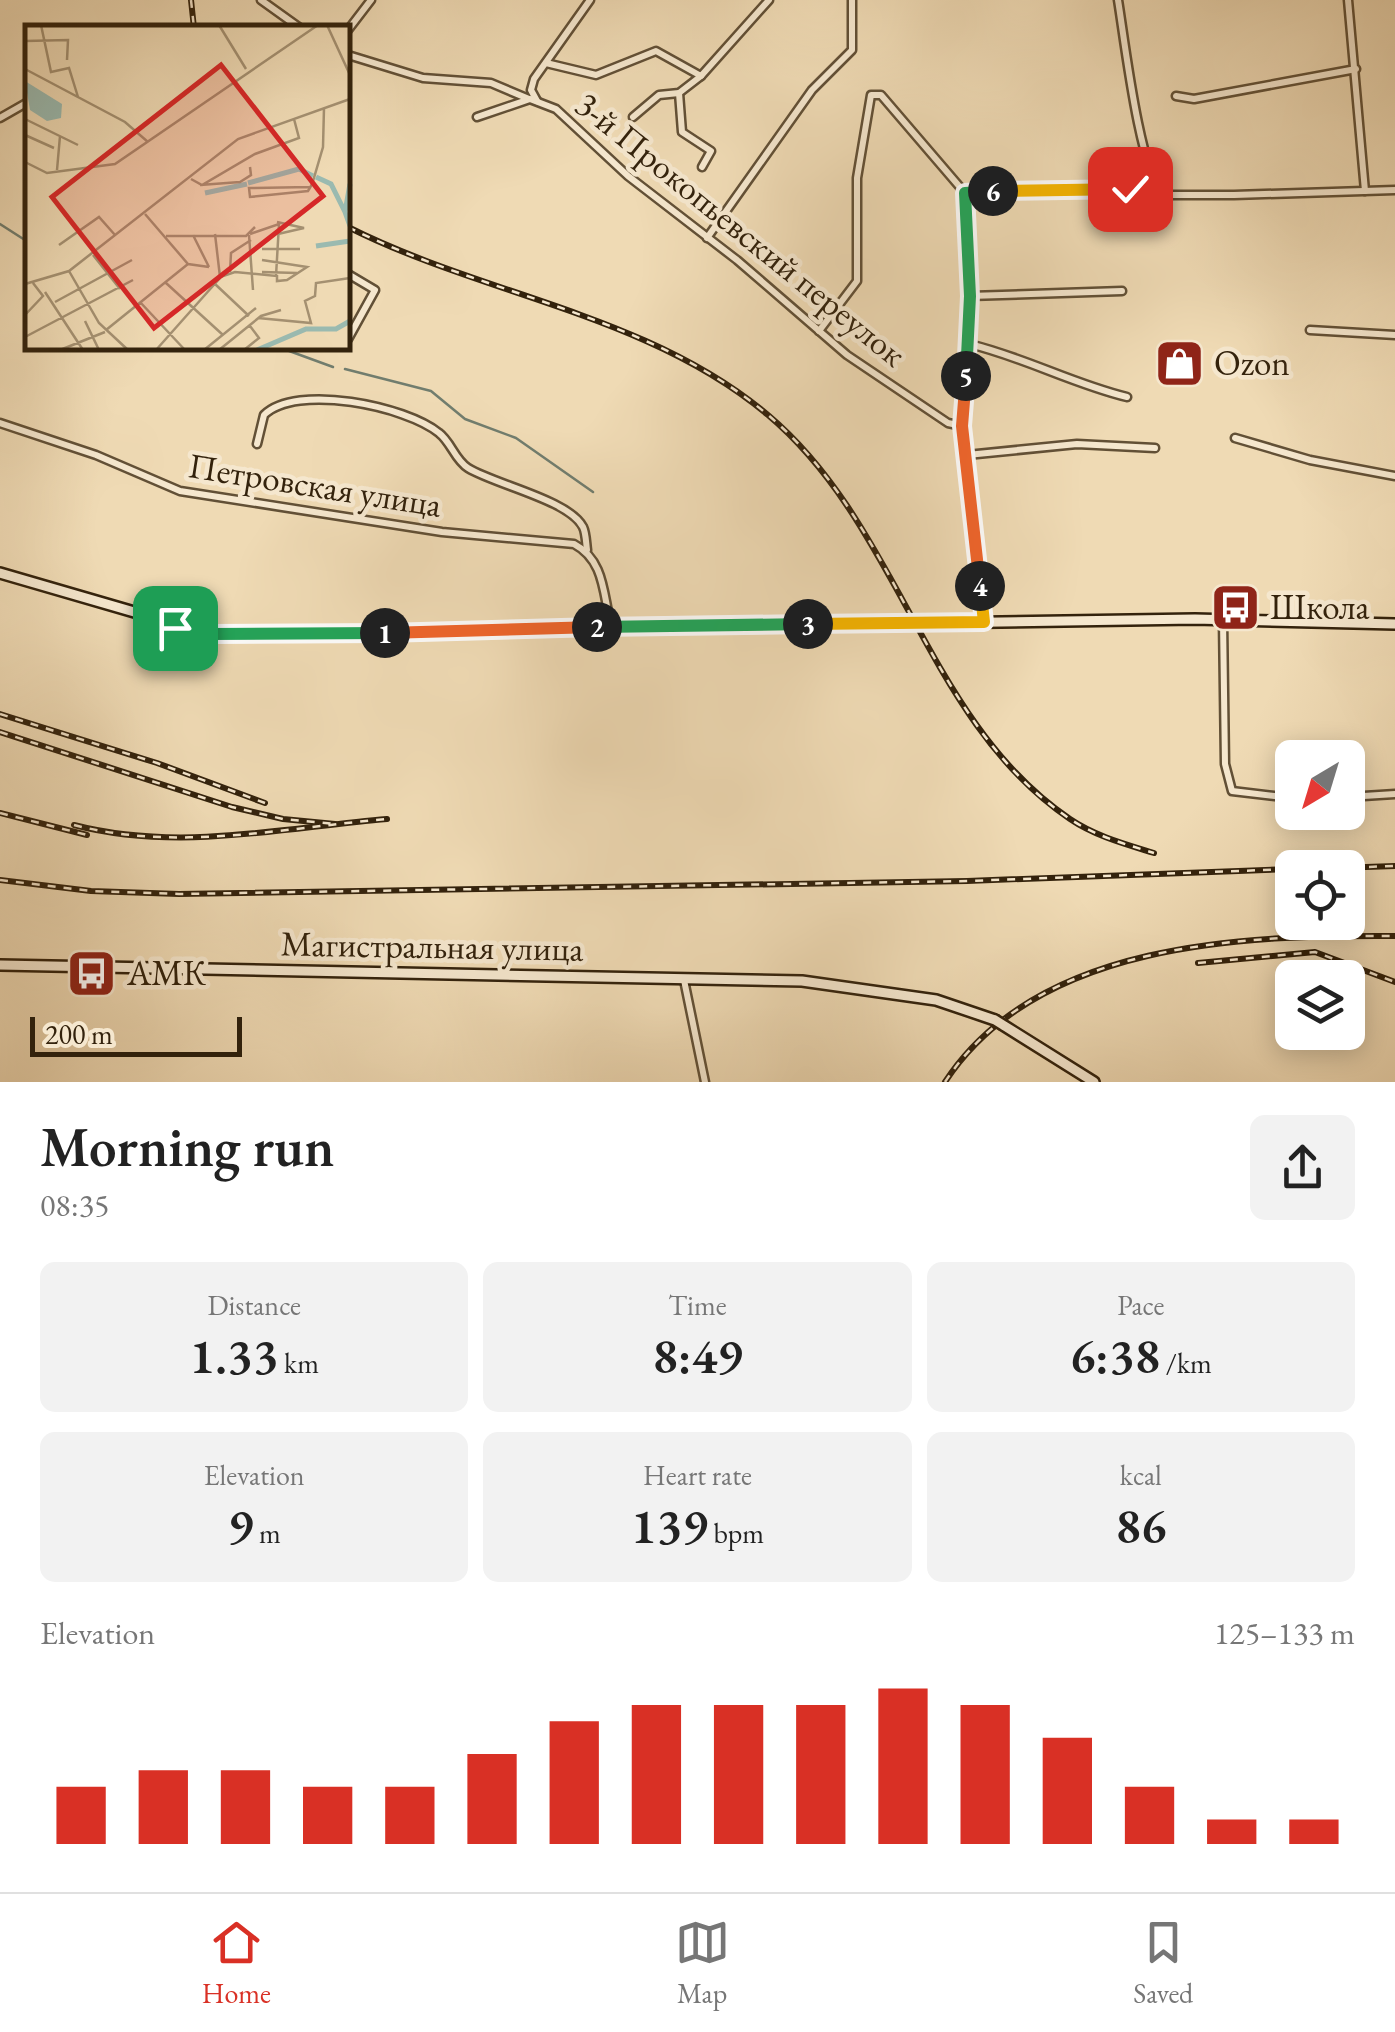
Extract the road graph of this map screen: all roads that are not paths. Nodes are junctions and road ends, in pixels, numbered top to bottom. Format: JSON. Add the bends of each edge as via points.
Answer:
{"nodes":[{"id":1,"x":261,"y":0,"type":"edge"},
{"id":2,"x":372,"y":0,"type":"edge"},
{"id":3,"x":590,"y":0,"type":"edge"},
{"id":4,"x":769,"y":0,"type":"edge"},
{"id":5,"x":852,"y":0,"type":"edge"},
{"id":6,"x":1118,"y":0,"type":"edge"},
{"id":7,"x":1348,"y":0,"type":"edge"},
{"id":8,"x":296,"y":25,"type":"edge"},
{"id":9,"x":350,"y":28,"type":"edge"},
{"id":10,"x":350,"y":55,"type":"edge"},
{"id":11,"x":546,"y":62,"type":"junction"},
{"id":12,"x":1356,"y":70,"type":"junction"},
{"id":13,"x":700,"y":76,"type":"junction"},
{"id":14,"x":680,"y":93,"type":"junction"},
{"id":15,"x":1176,"y":96,"type":"dead end"},
{"id":16,"x":534,"y":101,"type":"junction"},
{"id":17,"x":25,"y":104,"type":"edge"},
{"id":18,"x":476,"y":117,"type":"dead end"},
{"id":19,"x":633,"y":117,"type":"dead end"},
{"id":20,"x":0,"y":118,"type":"edge"},
{"id":21,"x":702,"y":168,"type":"dead end"},
{"id":22,"x":1395,"y":190,"type":"edge"},
{"id":23,"x":1365,"y":191,"type":"junction"},
{"id":24,"x":965,"y":193,"type":"junction"},
{"id":25,"x":1168,"y":195,"type":"junction"},
{"id":26,"x":708,"y":238,"type":"junction"},
{"id":27,"x":350,"y":275,"type":"edge"},
{"id":28,"x":1122,"y":291,"type":"dead end"},
{"id":29,"x":970,"y":296,"type":"junction"},
{"id":30,"x":1310,"y":330,"type":"dead end"},
{"id":31,"x":819,"y":331,"type":"junction"},
{"id":32,"x":1395,"y":335,"type":"edge"},
{"id":33,"x":350,"y":336,"type":"edge"},
{"id":34,"x":969,"y":344,"type":"junction"},
{"id":35,"x":1128,"y":396,"type":"dead end"},
{"id":36,"x":0,"y":424,"type":"edge"},
{"id":37,"x":962,"y":426,"type":"junction"},
{"id":38,"x":1235,"y":438,"type":"dead end"},
{"id":39,"x":257,"y":444,"type":"dead end"},
{"id":40,"x":1155,"y":448,"type":"dead end"},
{"id":41,"x":967,"y":455,"type":"junction"},
{"id":42,"x":1395,"y":476,"type":"edge"},
{"id":43,"x":588,"y":551,"type":"junction"},
{"id":44,"x":0,"y":573,"type":"edge"},
{"id":45,"x":1224,"y":620,"type":"junction"},
{"id":46,"x":610,"y":622,"type":"dead end"},
{"id":47,"x":984,"y":622,"type":"junction"},
{"id":48,"x":1395,"y":624,"type":"edge"},
{"id":49,"x":1395,"y":794,"type":"edge"},
{"id":50,"x":1275,"y":796,"type":"edge"},
{"id":51,"x":1365,"y":796,"type":"edge"},
{"id":52,"x":0,"y":965,"type":"edge"},
{"id":53,"x":684,"y":980,"type":"junction"},
{"id":54,"x":705,"y":1082,"type":"edge"},
{"id":55,"x":1094,"y":1082,"type":"edge"}],
"edges":[{"from":1,"to":8,"type":"street"},
{"from":2,"to":9,"type":"street"},
{"from":3,"to":11,"type":"street","name":"3-й Прокопьевский переулок"},
{"from":4,"to":13,"type":"street"},
{"from":5,"to":26,"type":"street","via":[[852,50],[812,90]]},
{"from":6,"to":25,"type":"street","via":[[1152,183]]},
{"from":7,"to":12,"type":"street"},
{"from":10,"to":16,"type":"street","via":[[423,78],[490,84]]},
{"from":11,"to":13,"type":"street","via":[[596,74],[656,51]]},
{"from":11,"to":16,"type":"street","name":"3-й Прокопьевский переулок","via":[[534,79]]},
{"from":12,"to":15,"type":"street"},
{"from":12,"to":23,"type":"street"},
{"from":13,"to":14,"type":"street"},
{"from":14,"to":19,"type":"street","via":[[659,94]]},
{"from":14,"to":21,"type":"street","via":[[682,132],[711,151]]},
{"from":16,"to":18,"type":"street","name":"3-й Прокопьевский переулок"},
{"from":16,"to":26,"type":"street","name":"3-й Прокопьевский переулок","via":[[574,124]]},
{"from":17,"to":20,"type":"street"},
{"from":22,"to":23,"type":"street"},
{"from":23,"to":25,"type":"street"},
{"from":24,"to":25,"type":"street","via":[[1130,189]]},
{"from":24,"to":29,"type":"street"},
{"from":24,"to":31,"type":"street","via":[[894,106],[870,95],[857,178],[856,280]]},
{"from":26,"to":31,"type":"street","name":"3-й Прокопьевский переулок"},
{"from":27,"to":33,"type":"street","via":[[376,290]]},
{"from":28,"to":29,"type":"street"},
{"from":29,"to":34,"type":"street"},
{"from":30,"to":32,"type":"street"},
{"from":31,"to":37,"type":"street","name":"3-й Прокопьевский переулок","via":[[948,424]]},
{"from":34,"to":35,"type":"street"},
{"from":34,"to":37,"type":"street"},
{"from":36,"to":43,"type":"street","name":"Петровская улица","via":[[180,492]]},
{"from":37,"to":41,"type":"street"},
{"from":38,"to":42,"type":"street"},
{"from":39,"to":43,"type":"street","via":[[264,414],[284,401],[372,406],[440,433],[464,466],[566,508],[583,527]]},
{"from":40,"to":41,"type":"street","via":[[1077,444]]},
{"from":41,"to":47,"type":"street"},
{"from":43,"to":46,"type":"street","via":[[601,574]]},
{"from":44,"to":47,"type":"main road","via":[[210,634]]},
{"from":45,"to":47,"type":"main road"},
{"from":45,"to":48,"type":"main road"},
{"from":45,"to":50,"type":"street","via":[[1225,764],[1232,791]]},
{"from":49,"to":51,"type":"street"},
{"from":52,"to":53,"type":"main road","name":"Магистральная улица"},
{"from":53,"to":54,"type":"street"},
{"from":53,"to":55,"type":"main road","name":"Магистральная улица","via":[[802,982],[936,1000],[999,1022]]}]}
